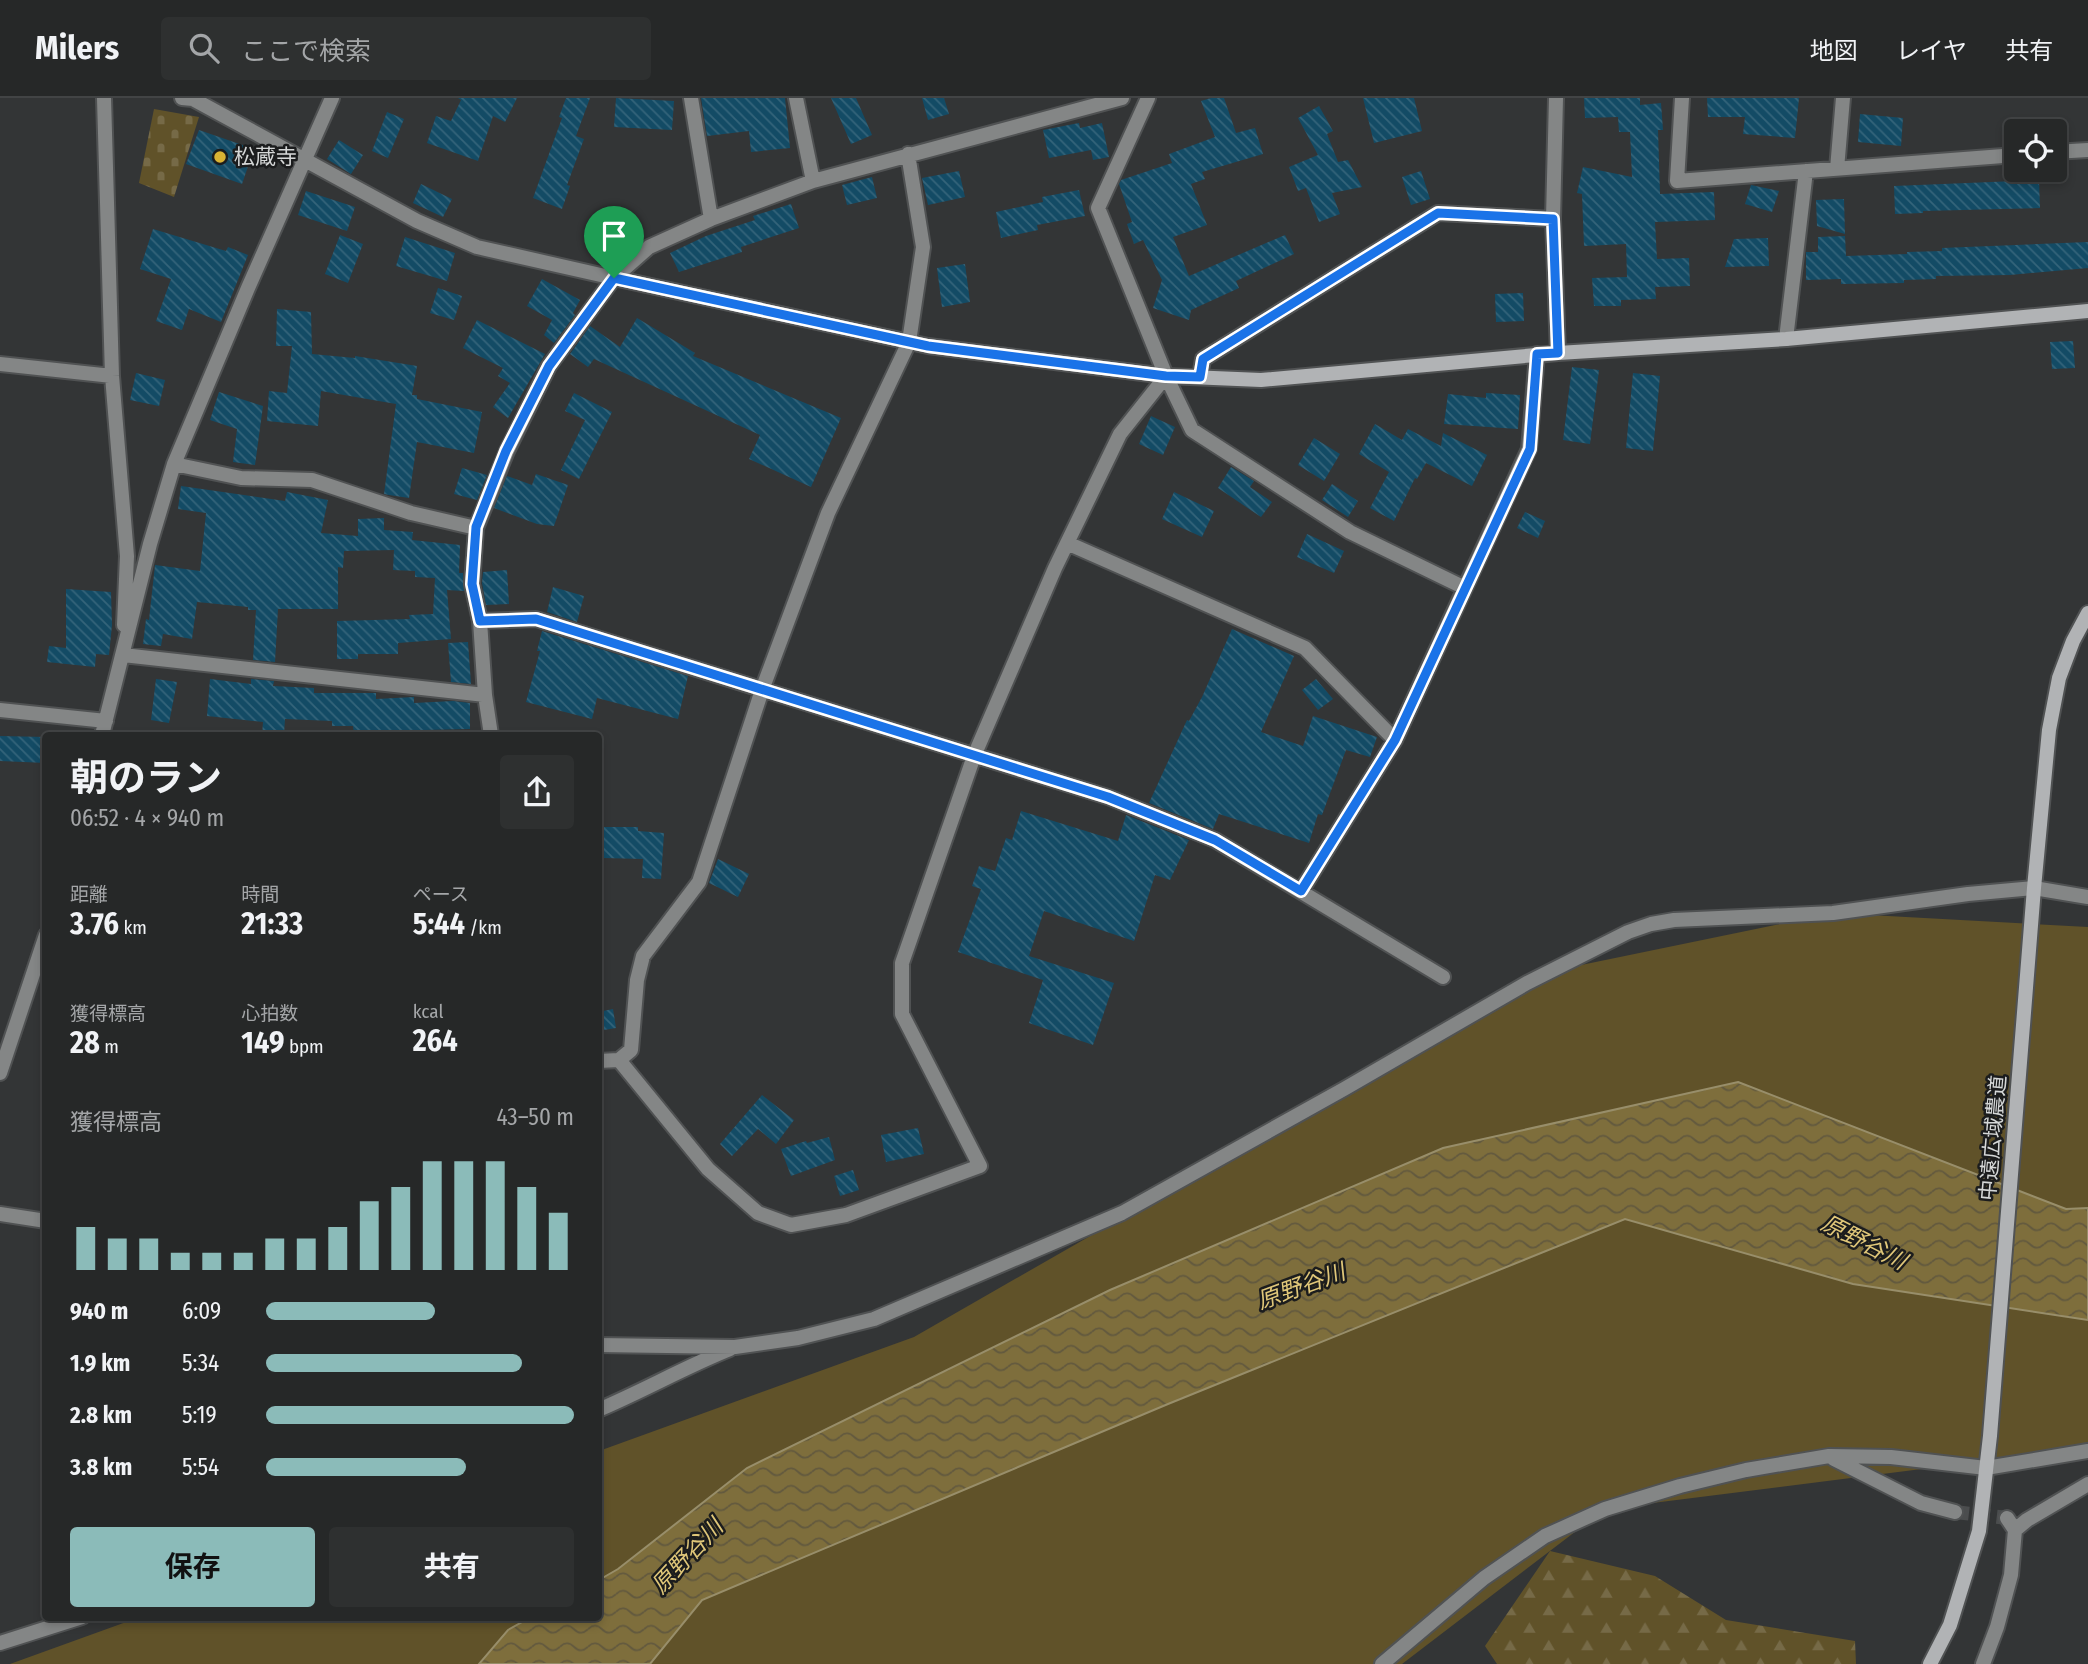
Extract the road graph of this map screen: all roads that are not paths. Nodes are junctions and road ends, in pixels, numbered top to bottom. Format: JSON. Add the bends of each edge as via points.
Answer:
{"nodes":[{"id":1,"x":104,"y":98,"type":"edge"},
{"id":2,"x":182,"y":98,"type":"edge"},
{"id":3,"x":332,"y":98,"type":"edge"},
{"id":4,"x":691,"y":98,"type":"edge"},
{"id":5,"x":796,"y":98,"type":"edge"},
{"id":6,"x":1122,"y":98,"type":"edge"},
{"id":7,"x":1148,"y":98,"type":"edge"},
{"id":8,"x":1556,"y":98,"type":"edge"},
{"id":9,"x":1682,"y":98,"type":"edge"},
{"id":10,"x":1843,"y":98,"type":"edge"},
{"id":11,"x":2088,"y":150,"type":"edge"},
{"id":12,"x":2067,"y":151,"type":"edge"},
{"id":13,"x":908,"y":154,"type":"junction"},
{"id":14,"x":2004,"y":156,"type":"edge"},
{"id":15,"x":305,"y":160,"type":"junction"},
{"id":16,"x":1837,"y":169,"type":"junction"},
{"id":17,"x":1806,"y":171,"type":"junction"},
{"id":18,"x":813,"y":181,"type":"junction"},
{"id":19,"x":711,"y":219,"type":"junction"},
{"id":20,"x":1553,"y":219,"type":"junction"},
{"id":21,"x":614,"y":278,"type":"junction"},
{"id":22,"x":2088,"y":312,"type":"edge"},
{"id":23,"x":1786,"y":339,"type":"junction"},
{"id":24,"x":909,"y":342,"type":"junction"},
{"id":25,"x":1558,"y":353,"type":"junction"},
{"id":26,"x":1537,"y":354,"type":"junction"},
{"id":27,"x":0,"y":364,"type":"edge"},
{"id":28,"x":112,"y":376,"type":"junction"},
{"id":29,"x":1166,"y":376,"type":"junction"},
{"id":30,"x":1200,"y":377,"type":"junction"},
{"id":31,"x":174,"y":464,"type":"junction"},
{"id":32,"x":476,"y":527,"type":"junction"},
{"id":33,"x":1067,"y":543,"type":"junction"},
{"id":34,"x":1465,"y":588,"type":"junction"},
{"id":35,"x":2088,"y":613,"type":"edge"},
{"id":36,"x":480,"y":621,"type":"junction"},
{"id":37,"x":123,"y":655,"type":"junction"},
{"id":38,"x":762,"y":690,"type":"junction"},
{"id":39,"x":485,"y":695,"type":"junction"},
{"id":40,"x":0,"y":710,"type":"edge"},
{"id":41,"x":104,"y":728,"type":"edge"},
{"id":42,"x":491,"y":732,"type":"edge"},
{"id":43,"x":1395,"y":740,"type":"junction"},
{"id":44,"x":974,"y":756,"type":"junction"},
{"id":45,"x":2034,"y":888,"type":"junction"},
{"id":46,"x":1301,"y":891,"type":"junction"},
{"id":47,"x":2088,"y":897,"type":"edge"},
{"id":48,"x":42,"y":948,"type":"edge"},
{"id":49,"x":1443,"y":977,"type":"dead end"},
{"id":50,"x":619,"y":1060,"type":"junction"},
{"id":51,"x":602,"y":1061,"type":"edge"},
{"id":52,"x":1,"y":1067,"type":"edge"},
{"id":53,"x":0,"y":1214,"type":"edge"},
{"id":54,"x":42,"y":1220,"type":"edge"},
{"id":55,"x":602,"y":1345,"type":"edge"},
{"id":56,"x":735,"y":1348,"type":"junction"},
{"id":57,"x":602,"y":1408,"type":"edge"},
{"id":58,"x":2088,"y":1451,"type":"edge"},
{"id":59,"x":1829,"y":1456,"type":"junction"},
{"id":60,"x":1986,"y":1468,"type":"junction"},
{"id":61,"x":2088,"y":1484,"type":"edge"},
{"id":62,"x":1955,"y":1512,"type":"tunnel mouth"},
{"id":63,"x":69,"y":1621,"type":"edge"},
{"id":64,"x":0,"y":1643,"type":"edge"},
{"id":65,"x":1382,"y":1664,"type":"edge"},
{"id":66,"x":1930,"y":1664,"type":"edge"},
{"id":67,"x":1983,"y":1664,"type":"edge"}],
"edges":[{"from":1,"to":28,"type":"street"},
{"from":2,"to":15,"type":"street","via":[[193,99]]},
{"from":3,"to":15,"type":"street"},
{"from":4,"to":19,"type":"street"},
{"from":5,"to":18,"type":"street"},
{"from":6,"to":13,"type":"street"},
{"from":7,"to":29,"type":"street","via":[[1098,208]]},
{"from":8,"to":20,"type":"street"},
{"from":9,"to":17,"type":"street","via":[[1677,181]]},
{"from":10,"to":16,"type":"street"},
{"from":11,"to":12,"type":"street"},
{"from":13,"to":18,"type":"street"},
{"from":13,"to":24,"type":"street","via":[[923,247]]},
{"from":14,"to":16,"type":"street"},
{"from":15,"to":21,"type":"street","via":[[417,221],[477,247]]},
{"from":15,"to":31,"type":"street"},
{"from":16,"to":17,"type":"street"},
{"from":17,"to":23,"type":"street"},
{"from":18,"to":19,"type":"street"},
{"from":19,"to":21,"type":"street","via":[[649,247]]},
{"from":20,"to":25,"type":"street"},
{"from":20,"to":30,"type":"street","via":[[1438,213],[1203,359]]},
{"from":21,"to":24,"type":"street"},
{"from":21,"to":32,"type":"street","via":[[549,366],[506,451]]},
{"from":22,"to":23,"type":"street"},
{"from":23,"to":25,"type":"street"},
{"from":24,"to":29,"type":"street"},
{"from":24,"to":38,"type":"street","via":[[828,513]]},
{"from":25,"to":26,"type":"street"},
{"from":26,"to":30,"type":"street","via":[[1261,380]]},
{"from":26,"to":34,"type":"street","via":[[1530,449]]},
{"from":27,"to":28,"type":"street"},
{"from":28,"to":37,"type":"street","via":[[127,556]]},
{"from":29,"to":30,"type":"street"},
{"from":29,"to":33,"type":"street","via":[[1120,434]]},
{"from":29,"to":34,"type":"street","via":[[1192,430],[1350,532]]},
{"from":31,"to":32,"type":"street","via":[[241,478],[312,480],[411,513]]},
{"from":31,"to":37,"type":"street"},
{"from":32,"to":36,"type":"street","via":[[472,584]]},
{"from":33,"to":43,"type":"street","via":[[1305,648]]},
{"from":33,"to":44,"type":"street"},
{"from":34,"to":43,"type":"street"},
{"from":35,"to":45,"type":"street","name":"中遠広域農道","via":[[2059,678],[2049,730]]},
{"from":36,"to":38,"type":"street","via":[[536,619]]},
{"from":36,"to":39,"type":"street"},
{"from":37,"to":39,"type":"street"},
{"from":37,"to":41,"type":"street"},
{"from":38,"to":44,"type":"street"},
{"from":38,"to":50,"type":"street","via":[[699,882],[643,956],[631,1049]]},
{"from":39,"to":42,"type":"street"},
{"from":40,"to":41,"type":"street"},
{"from":43,"to":46,"type":"street"},
{"from":44,"to":46,"type":"street","via":[[1108,797],[1215,840]]},
{"from":44,"to":50,"type":"street","via":[[902,963],[902,1014],[980,1167],[846,1215],[791,1225],[758,1213],[708,1169]]},
{"from":45,"to":47,"type":"street"},
{"from":45,"to":56,"type":"street","via":[[1833,913],[1674,920],[1628,932],[1527,984],[1122,1213],[874,1319]]},
{"from":45,"to":60,"type":"street","name":"中遠広域農道"},
{"from":46,"to":49,"type":"street"},
{"from":48,"to":52,"type":"street"},
{"from":50,"to":51,"type":"street"},
{"from":53,"to":54,"type":"street"},
{"from":55,"to":56,"type":"street"},
{"from":56,"to":57,"type":"street"},
{"from":58,"to":60,"type":"street"},
{"from":59,"to":60,"type":"street","via":[[1891,1457]]},
{"from":59,"to":62,"type":"street","via":[[1921,1503]]},
{"from":59,"to":65,"type":"street","via":[[1746,1469],[1680,1486],[1605,1509],[1545,1536],[1484,1578]]},
{"from":60,"to":66,"type":"street","name":"中遠広域農道","via":[[1969,1570],[1950,1625]]},
{"from":61,"to":67,"type":"street","via":[[2027,1520],[2011,1524],[2011,1575]]},
{"from":63,"to":64,"type":"street"}]}
